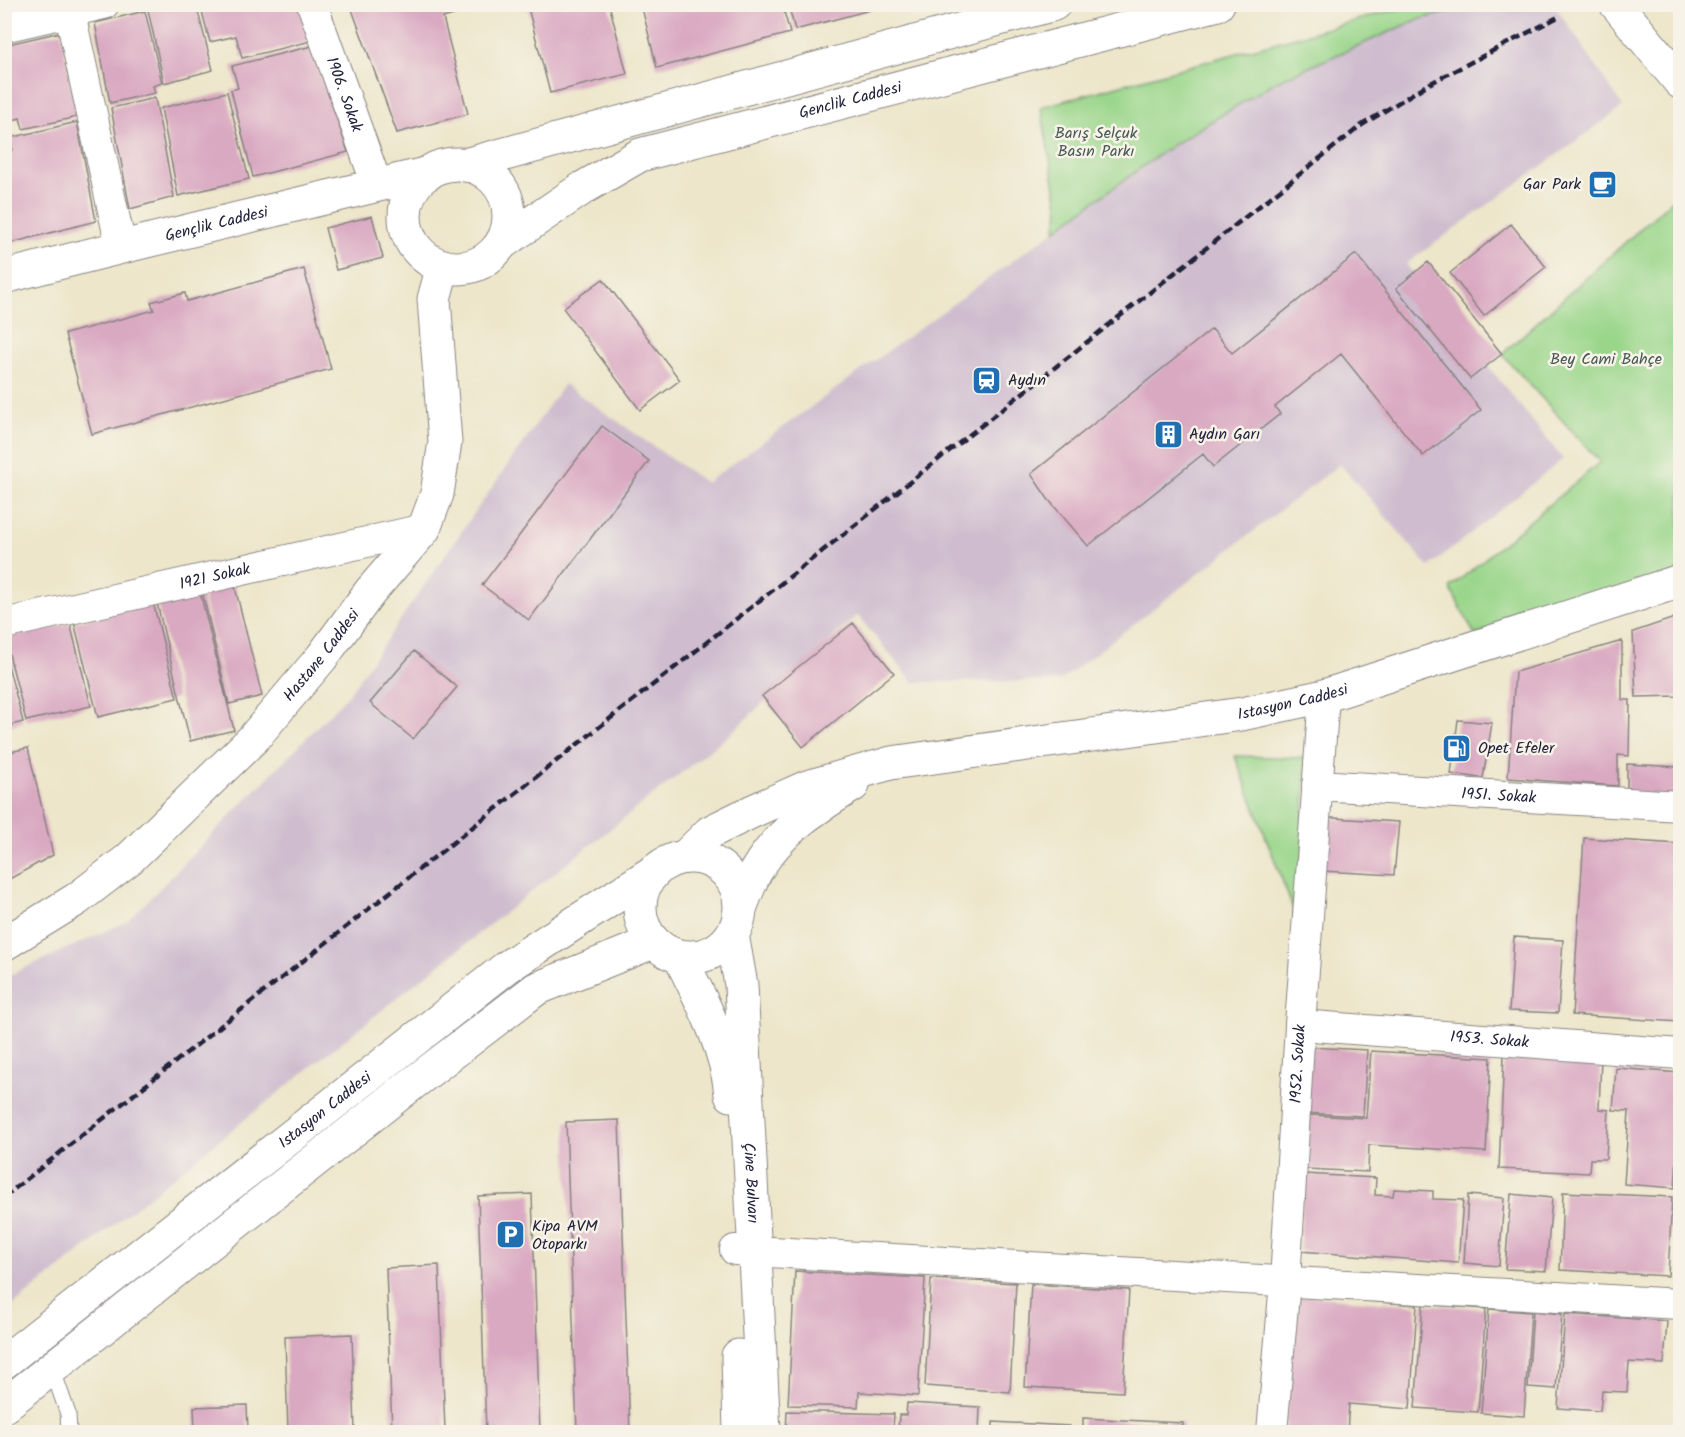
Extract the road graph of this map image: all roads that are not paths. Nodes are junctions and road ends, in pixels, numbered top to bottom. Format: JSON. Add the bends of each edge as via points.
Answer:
{"nodes":[{"id":1,"x":104,"y":4,"type":"edge"},
{"id":2,"x":312,"y":4,"type":"edge"},
{"id":3,"x":1054,"y":4,"type":"edge"},
{"id":4,"x":1218,"y":4,"type":"edge"},
{"id":5,"x":1616,"y":4,"type":"edge"},
{"id":6,"x":69,"y":9,"type":"edge"},
{"id":7,"x":4,"y":27,"type":"edge"},
{"id":8,"x":1680,"y":82,"type":"edge"},
{"id":9,"x":465,"y":165,"type":"junction"},
{"id":10,"x":429,"y":173,"type":"junction"},
{"id":11,"x":377,"y":185,"type":"junction"},
{"id":12,"x":502,"y":243,"type":"junction"},
{"id":13,"x":121,"y":247,"type":"junction"},
{"id":14,"x":443,"y":266,"type":"junction"},
{"id":15,"x":4,"y":277,"type":"edge"},
{"id":16,"x":424,"y":529,"type":"junction"},
{"id":17,"x":1680,"y":581,"type":"edge"},
{"id":18,"x":4,"y":624,"type":"edge"},
{"id":19,"x":1324,"y":696,"type":"junction"},
{"id":20,"x":891,"y":763,"type":"junction"},
{"id":21,"x":1317,"y":785,"type":"junction"},
{"id":22,"x":1680,"y":806,"type":"edge"},
{"id":23,"x":685,"y":857,"type":"junction"},
{"id":24,"x":656,"y":870,"type":"junction"},
{"id":25,"x":736,"y":920,"type":"junction"},
{"id":26,"x":4,"y":944,"type":"edge"},
{"id":27,"x":667,"y":949,"type":"junction"},
{"id":28,"x":1300,"y":1025,"type":"junction"},
{"id":29,"x":1680,"y":1054,"type":"edge"},
{"id":30,"x":745,"y":1251,"type":"junction"},
{"id":31,"x":1285,"y":1282,"type":"junction"},
{"id":32,"x":1680,"y":1304,"type":"edge"},
{"id":33,"x":4,"y":1362,"type":"edge"},
{"id":34,"x":52,"y":1368,"type":"junction"},
{"id":35,"x":4,"y":1406,"type":"edge"},
{"id":36,"x":69,"y":1432,"type":"edge"},
{"id":37,"x":740,"y":1432,"type":"edge"},
{"id":38,"x":764,"y":1432,"type":"edge"},
{"id":39,"x":1272,"y":1432,"type":"edge"}],
"edges":[{"from":1,"to":6,"type":"street"},
{"from":2,"to":11,"type":"street","name":"1906. Sokak"},
{"from":3,"to":9,"type":"main road"},
{"from":4,"to":12,"type":"main road","name":"Genclik Caddesi","via":[[640,155]]},
{"from":5,"to":8,"type":"main road"},
{"from":6,"to":7,"type":"street"},
{"from":6,"to":13,"type":"street"},
{"from":9,"to":10,"type":"main road","via":[[445,165]]},
{"from":9,"to":12,"type":"main road","via":[[485,172],[505,196],[509,216]]},
{"from":10,"to":11,"type":"main road","name":"Gençlik Caddesi"},
{"from":10,"to":14,"type":"main road","via":[[416,184],[405,215],[415,247]]},
{"from":11,"to":13,"type":"main road","name":"Gençlik Caddesi"},
{"from":12,"to":14,"type":"main road","via":[[476,264],[460,268]]},
{"from":13,"to":15,"type":"main road","name":"Gençlik Caddesi"},
{"from":14,"to":16,"type":"main road","name":"Hastane Caddesi","via":[[434,299],[444,442],[437,494]]},
{"from":16,"to":18,"type":"street","name":"1921 Sokak"},
{"from":16,"to":26,"type":"main road","name":"Hastane Caddesi","via":[[252,740],[129,859],[77,899]]},
{"from":17,"to":19,"type":"main road","name":"Istasyon Caddesi"},
{"from":19,"to":20,"type":"main road","name":"Istasyon Caddesi","via":[[1242,714]]},
{"from":19,"to":21,"type":"street","name":"1952. Sokak"},
{"from":20,"to":23,"type":"main road","name":"Istasyon Caddesi","via":[[807,787],[753,811],[710,832]]},
{"from":20,"to":25,"type":"main road","via":[[799,819],[756,871]]},
{"from":21,"to":22,"type":"street","name":"1951. Sokak"},
{"from":21,"to":28,"type":"street","name":"1952. Sokak"},
{"from":23,"to":24,"type":"main road"},
{"from":23,"to":25,"type":"main road","name":"Çine Bulvarı","via":[[717,864],[729,875],[738,890]]},
{"from":24,"to":27,"type":"main road","name":"Çine Bulvarı","via":[[640,897],[640,913],[644,929]]},
{"from":24,"to":33,"type":"main road","name":"Istasyon Caddesi","via":[[507,967]]},
{"from":25,"to":27,"type":"main road","via":[[723,945],[710,953],[696,957]]},
{"from":25,"to":30,"type":"main road","name":"Çine Bulvarı","via":[[741,985]]},
{"from":27,"to":30,"type":"main road","name":"Çine Bulvarı","via":[[708,1016],[729,1073]]},
{"from":27,"to":34,"type":"main road","via":[[536,989]]},
{"from":28,"to":29,"type":"street","name":"1953. Sokak"},
{"from":28,"to":31,"type":"street","name":"1952. Sokak"},
{"from":30,"to":31,"type":"street"},
{"from":30,"to":37,"type":"main road","name":"Çine Bulvarı"},
{"from":30,"to":38,"type":"main road","name":"Çine Bulvarı"},
{"from":31,"to":32,"type":"street"},
{"from":31,"to":39,"type":"street","name":"1952. Sokak"},
{"from":34,"to":35,"type":"main road"},
{"from":34,"to":36,"type":"lane","via":[[68,1414]]}]}
